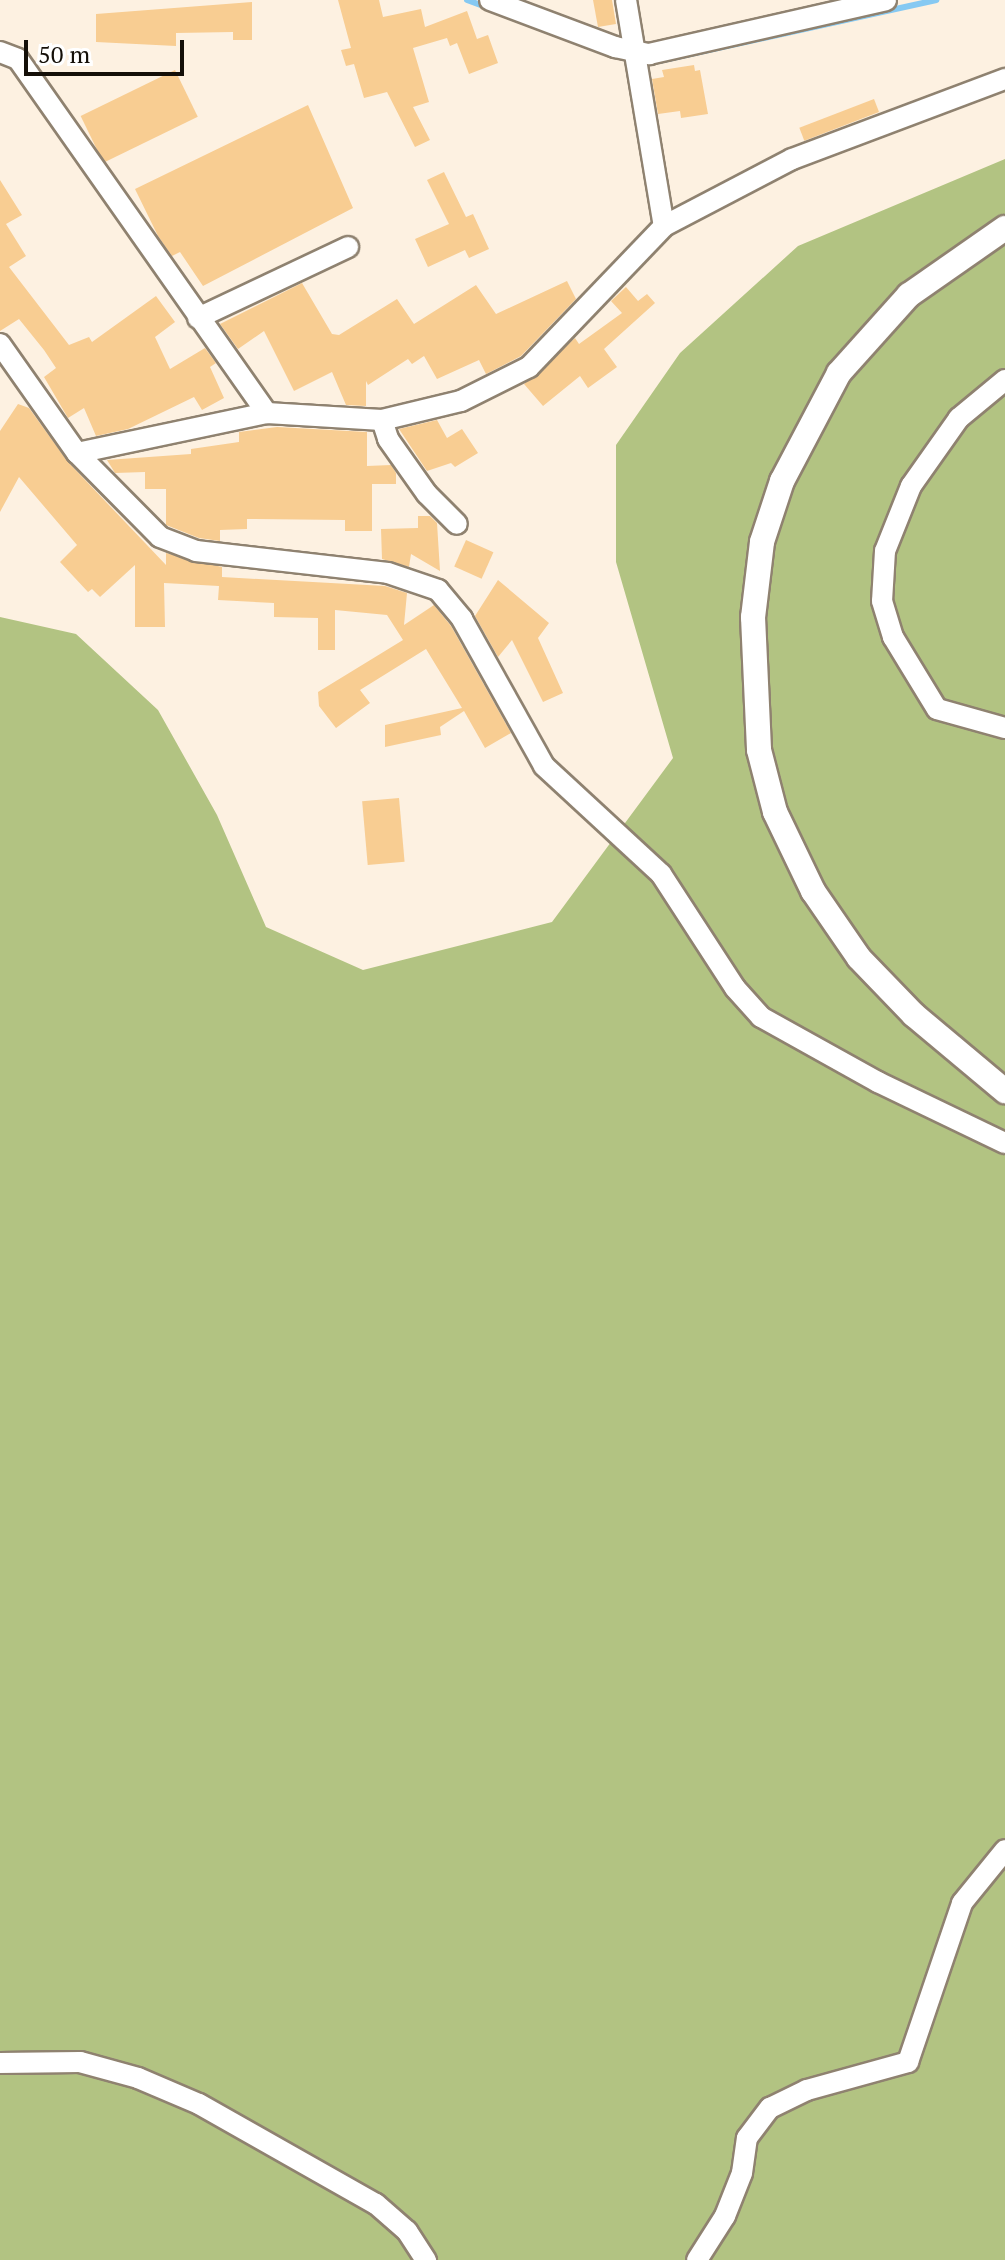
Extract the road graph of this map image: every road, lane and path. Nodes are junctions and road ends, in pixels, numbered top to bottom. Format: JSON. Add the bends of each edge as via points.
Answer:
{"nodes":[{"id":1,"x":490,"y":0,"type":"edge"},
{"id":2,"x":626,"y":0,"type":"edge"},
{"id":3,"x":886,"y":0,"type":"edge"},
{"id":4,"x":0,"y":52,"type":"edge"},
{"id":5,"x":635,"y":59,"type":"junction"},
{"id":6,"x":1005,"y":79,"type":"edge"},
{"id":7,"x":664,"y":226,"type":"junction"},
{"id":8,"x":1005,"y":228,"type":"edge"},
{"id":9,"x":348,"y":247,"type":"dead end"},
{"id":10,"x":198,"y":318,"type":"junction"},
{"id":11,"x":0,"y":344,"type":"edge"},
{"id":12,"x":1005,"y":380,"type":"edge"},
{"id":13,"x":267,"y":413,"type":"junction"},
{"id":14,"x":382,"y":420,"type":"junction"},
{"id":15,"x":77,"y":453,"type":"junction"},
{"id":16,"x":457,"y":524,"type":"dead end"},
{"id":17,"x":1005,"y":728,"type":"edge"},
{"id":18,"x":1005,"y":1091,"type":"edge"},
{"id":19,"x":1005,"y":1143,"type":"edge"},
{"id":20,"x":1005,"y":1850,"type":"edge"},
{"id":21,"x":0,"y":2063,"type":"edge"},
{"id":22,"x":426,"y":2260,"type":"edge"},
{"id":23,"x":697,"y":2260,"type":"edge"}],
"edges":[{"from":1,"to":5,"type":"street"},
{"from":2,"to":5,"type":"street"},
{"from":3,"to":5,"type":"street"},
{"from":4,"to":10,"type":"street","via":[[18,59]]},
{"from":5,"to":7,"type":"street"},
{"from":6,"to":7,"type":"street","via":[[792,159]]},
{"from":7,"to":14,"type":"street","via":[[529,367],[461,401]]},
{"from":8,"to":18,"type":"street","via":[[909,295],[839,373],[782,481],[762,542],[753,617],[759,750],[775,812],[813,891],[859,958],[914,1015]]},
{"from":9,"to":10,"type":"street"},
{"from":10,"to":13,"type":"street"},
{"from":11,"to":15,"type":"street"},
{"from":12,"to":17,"type":"street","via":[[959,418],[911,486],[885,551],[882,601],[893,637],[937,709]]},
{"from":13,"to":14,"type":"street"},
{"from":13,"to":15,"type":"street"},
{"from":14,"to":16,"type":"street","via":[[388,439],[419,483]]},
{"from":15,"to":19,"type":"street","via":[[160,537],[196,551],[388,573],[438,590],[462,619],[544,766],[661,874],[735,988],[761,1017],[878,1082]]},
{"from":20,"to":23,"type":"street","via":[[962,1903],[908,2062],[807,2090],[770,2108],[747,2138],[742,2173],[725,2216]]},
{"from":21,"to":22,"type":"street","via":[[80,2062],[138,2078],[199,2104],[376,2204],[407,2231]]}]}
